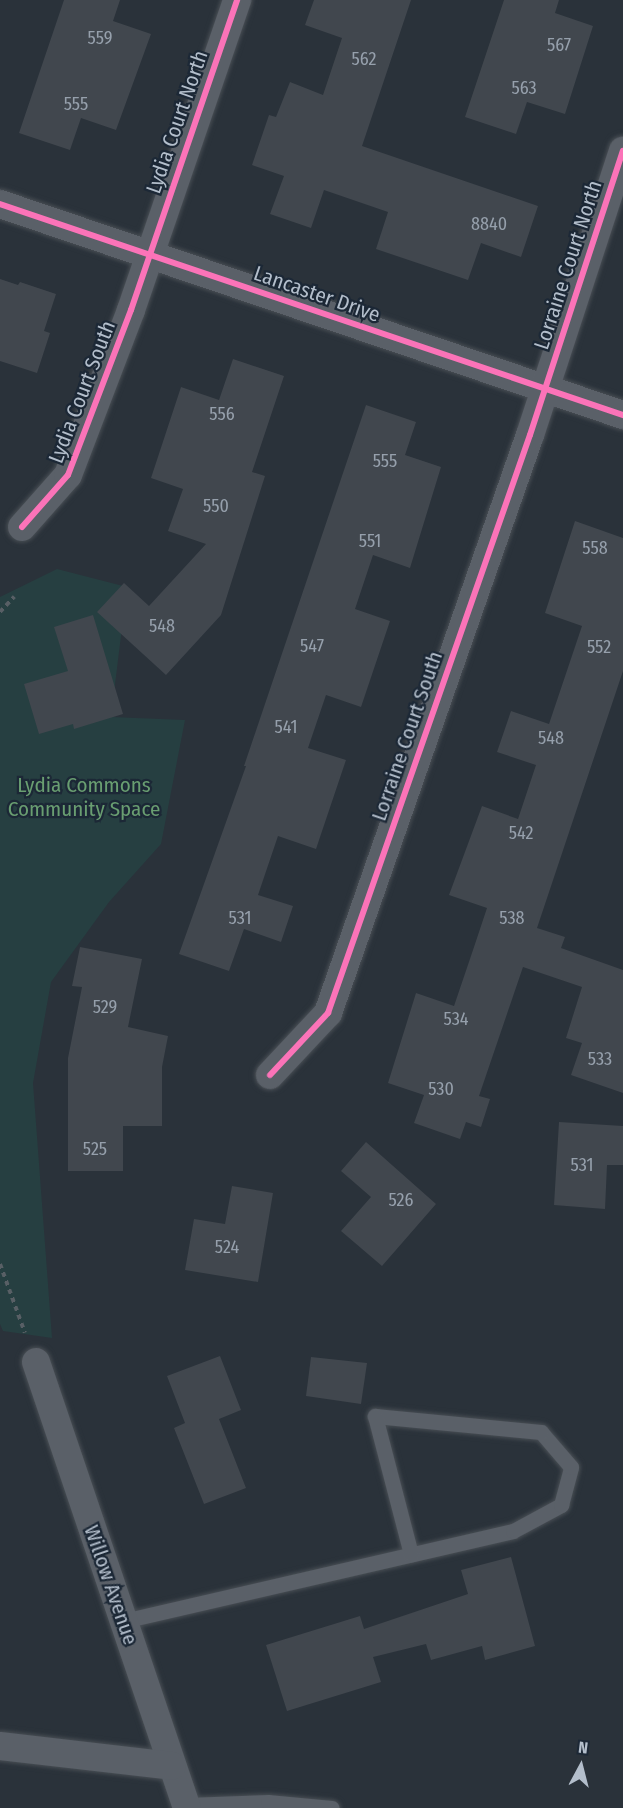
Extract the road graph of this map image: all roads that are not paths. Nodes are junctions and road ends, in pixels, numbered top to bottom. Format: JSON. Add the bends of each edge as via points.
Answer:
{"nodes":[{"id":1,"x":237,"y":0,"type":"edge"},
{"id":2,"x":623,"y":151,"type":"edge"},
{"id":3,"x":0,"y":204,"type":"edge"},
{"id":4,"x":149,"y":255,"type":"junction"},
{"id":5,"x":546,"y":389,"type":"junction"},
{"id":6,"x":623,"y":415,"type":"edge"},
{"id":7,"x":22,"y":527,"type":"dead end"},
{"id":8,"x":270,"y":1075,"type":"dead end"},
{"id":9,"x":36,"y":1362,"type":"road end"},
{"id":10,"x":411,"y":1554,"type":"junction"},
{"id":11,"x":123,"y":1621,"type":"junction"},
{"id":12,"x":0,"y":1746,"type":"edge"},
{"id":13,"x":172,"y":1766,"type":"junction"},
{"id":14,"x":187,"y":1807,"type":"edge"},
{"id":15,"x":332,"y":1808,"type":"edge"}],
"edges":[{"from":1,"to":4,"type":"street","name":"Lydia Court North"},
{"from":2,"to":5,"type":"street","name":"Lorraine Court North"},
{"from":3,"to":4,"type":"street","name":"Lancaster Drive"},
{"from":4,"to":5,"type":"street","name":"Lancaster Drive"},
{"from":4,"to":7,"type":"street","name":"Lydia Court South","via":[[68,475]]},
{"from":5,"to":6,"type":"street","name":"Lancaster Drive"},
{"from":5,"to":8,"type":"street","name":"Lorraine Court South","via":[[328,1013]]},
{"from":9,"to":11,"type":"street","name":"Willow Avenue"},
{"from":10,"to":10,"type":"lane","via":[[513,1531],[561,1505],[571,1467],[541,1432],[375,1416]]},
{"from":10,"to":11,"type":"lane"},
{"from":11,"to":13,"type":"street","name":"Willow Avenue"},
{"from":12,"to":13,"type":"street"},
{"from":13,"to":14,"type":"street","name":"Willow Avenue"},
{"from":14,"to":15,"type":"lane","via":[[268,1802]]}]}
